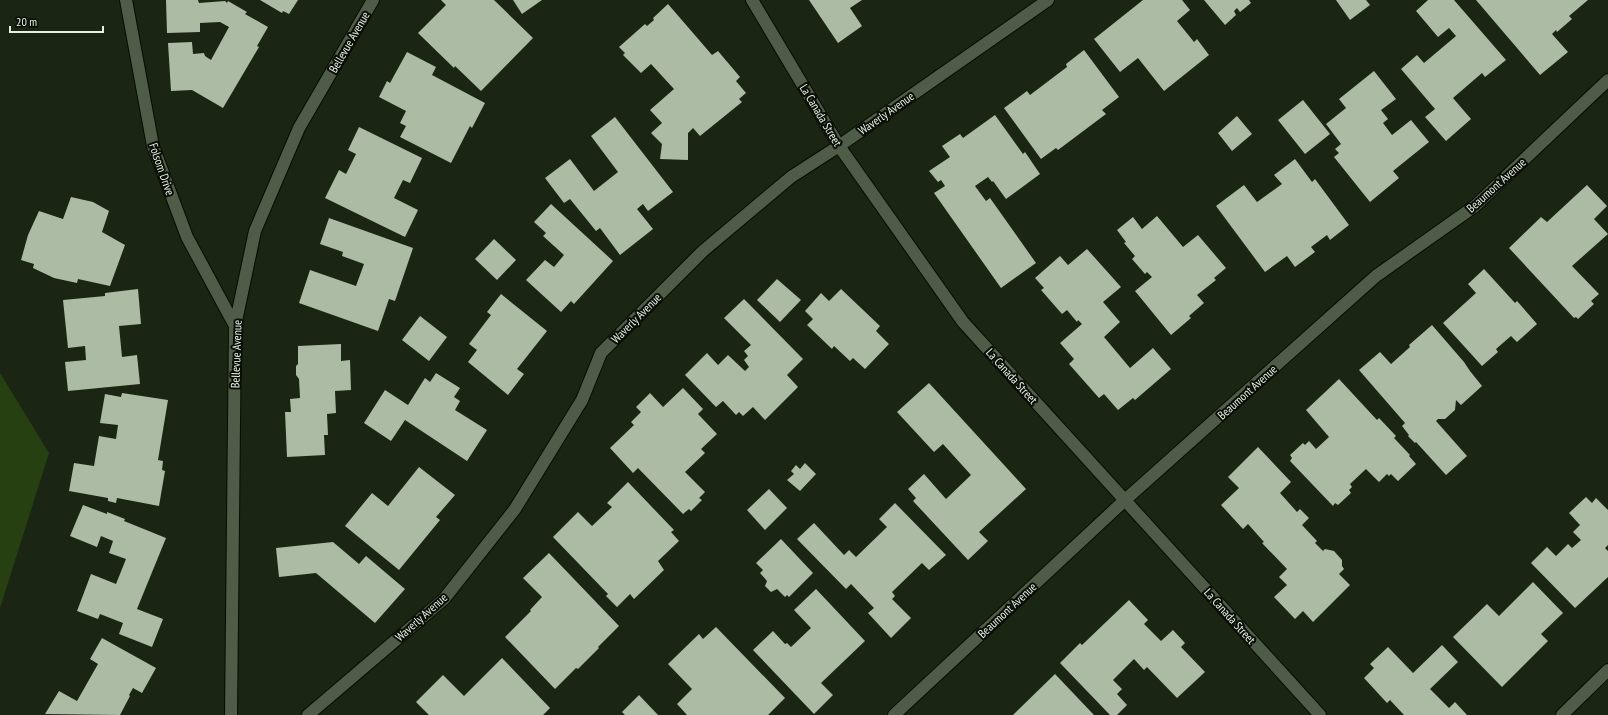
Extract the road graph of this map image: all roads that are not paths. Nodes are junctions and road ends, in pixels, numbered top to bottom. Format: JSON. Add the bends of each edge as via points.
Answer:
{"nodes":[{"id":1,"x":126,"y":0,"type":"edge"},
{"id":2,"x":373,"y":0,"type":"edge"},
{"id":3,"x":752,"y":0,"type":"edge"},
{"id":4,"x":1048,"y":0,"type":"edge"},
{"id":5,"x":1608,"y":80,"type":"edge"},
{"id":6,"x":839,"y":146,"type":"junction"},
{"id":7,"x":235,"y":326,"type":"junction"},
{"id":8,"x":1125,"y":500,"type":"junction"},
{"id":9,"x":1608,"y":670,"type":"edge"},
{"id":10,"x":231,"y":715,"type":"edge"},
{"id":11,"x":308,"y":715,"type":"edge"},
{"id":12,"x":894,"y":715,"type":"edge"},
{"id":13,"x":1320,"y":715,"type":"edge"},
{"id":14,"x":1562,"y":715,"type":"edge"}],
"edges":[{"from":1,"to":7,"type":"street","name":"Folsom Drive","via":[[152,146],[187,237]]},
{"from":2,"to":7,"type":"street","name":"Bellevue Avenue","via":[[299,128],[255,231]]},
{"from":3,"to":6,"type":"street","name":"La Canada Street"},
{"from":4,"to":6,"type":"street","name":"Waverly Avenue"},
{"from":5,"to":8,"type":"street","name":"Beaumont Avenue","via":[[1475,206],[1376,276]]},
{"from":6,"to":8,"type":"street","name":"La Canada Street","via":[[963,322]]},
{"from":6,"to":11,"type":"street","name":"Waverly Avenue","via":[[791,177],[703,251],[601,353],[582,400],[515,509],[444,599]]},
{"from":7,"to":10,"type":"street","name":"Bellevue Avenue"},
{"from":8,"to":12,"type":"street","name":"Beaumont Avenue"},
{"from":8,"to":13,"type":"street","name":"La Canada Street"},
{"from":9,"to":14,"type":"street"}]}
